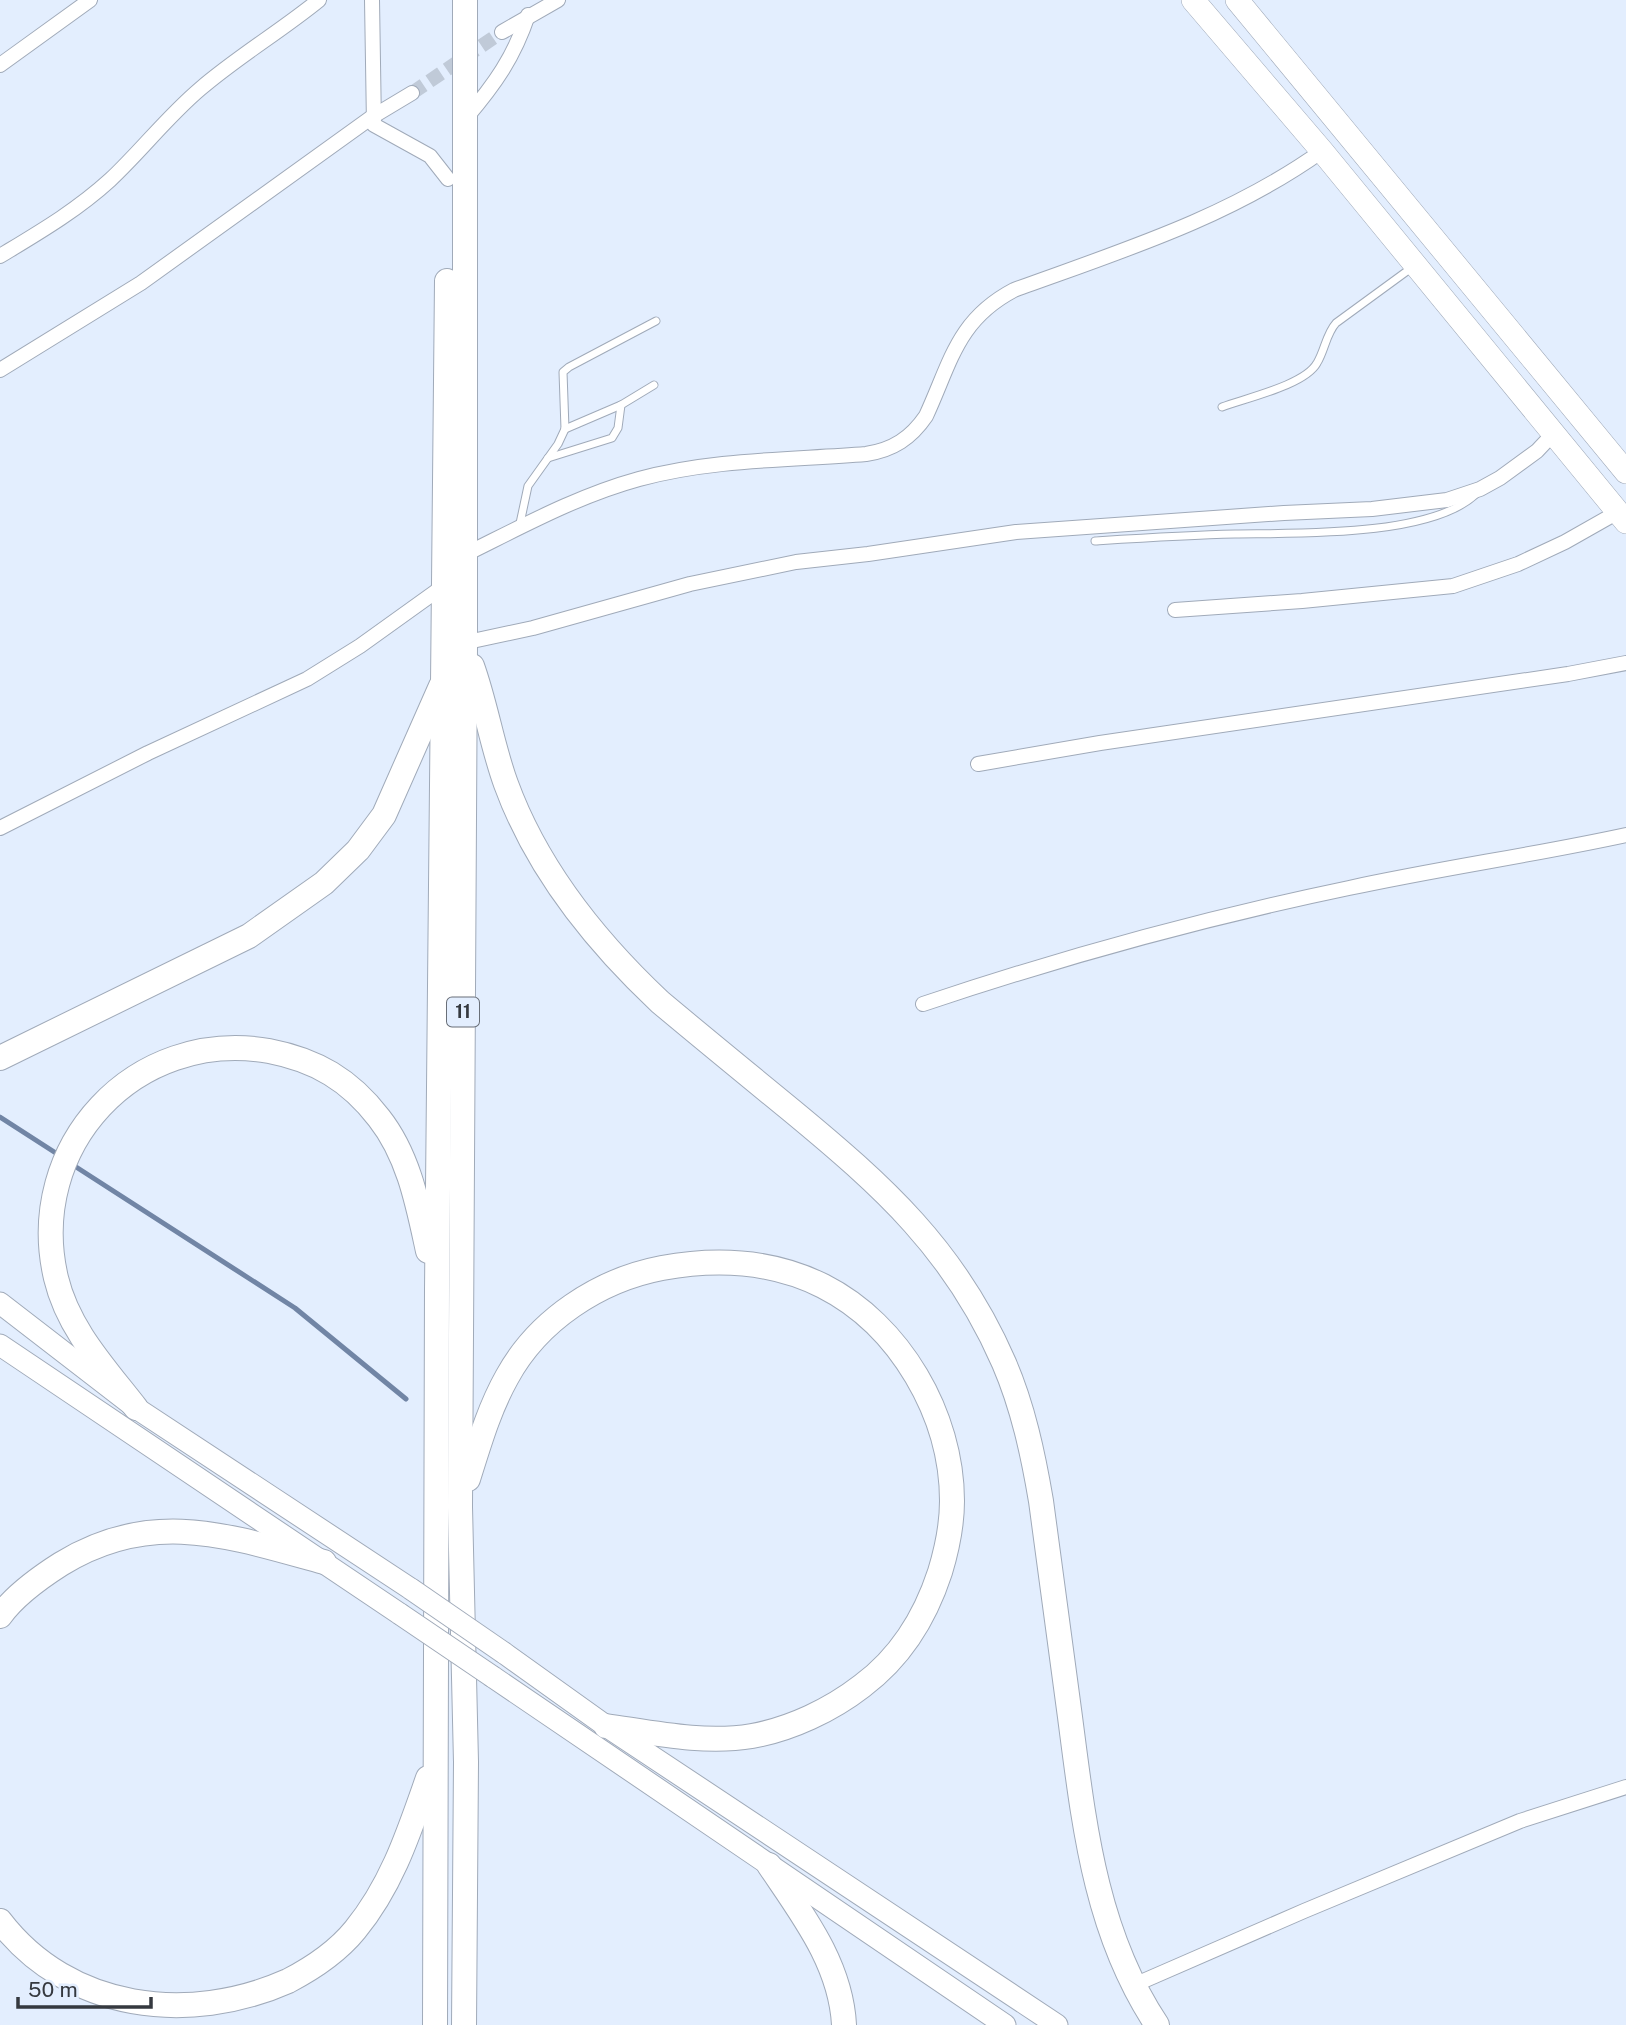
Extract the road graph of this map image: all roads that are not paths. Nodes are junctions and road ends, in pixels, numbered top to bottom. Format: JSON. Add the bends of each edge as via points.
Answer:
{"nodes":[{"id":1,"x":90,"y":0,"type":"edge"},
{"id":2,"x":320,"y":0,"type":"edge"},
{"id":3,"x":372,"y":0,"type":"edge"},
{"id":4,"x":450,"y":0,"type":"edge"},
{"id":5,"x":464,"y":0,"type":"edge"},
{"id":6,"x":558,"y":0,"type":"edge"},
{"id":7,"x":1193,"y":0,"type":"edge"},
{"id":8,"x":1237,"y":0,"type":"edge"},
{"id":9,"x":528,"y":15,"type":"junction"},
{"id":10,"x":502,"y":32,"type":"tunnel mouth"},
{"id":11,"x":0,"y":65,"type":"edge"},
{"id":12,"x":412,"y":93,"type":"tunnel mouth"},
{"id":13,"x":372,"y":117,"type":"junction"},
{"id":14,"x":465,"y":119,"type":"junction"},
{"id":15,"x":1322,"y":151,"type":"junction"},
{"id":16,"x":448,"y":179,"type":"junction"},
{"id":17,"x":0,"y":256,"type":"edge"},
{"id":18,"x":1414,"y":266,"type":"junction"},
{"id":19,"x":656,"y":321,"type":"dead end"},
{"id":20,"x":0,"y":370,"type":"edge"},
{"id":21,"x":654,"y":385,"type":"dead end"},
{"id":22,"x":621,"y":405,"type":"junction"},
{"id":23,"x":1222,"y":407,"type":"dead end"},
{"id":24,"x":565,"y":429,"type":"junction"},
{"id":25,"x":1553,"y":434,"type":"junction"},
{"id":26,"x":548,"y":458,"type":"junction"},
{"id":27,"x":1626,"y":472,"type":"edge"},
{"id":28,"x":1480,"y":489,"type":"junction"},
{"id":29,"x":1622,"y":517,"type":"edge"},
{"id":30,"x":519,"y":528,"type":"junction"},
{"id":31,"x":1095,"y":541,"type":"dead end"},
{"id":32,"x":464,"y":555,"type":"junction"},
{"id":33,"x":445,"y":585,"type":"junction"},
{"id":34,"x":1175,"y":610,"type":"dead end"},
{"id":35,"x":464,"y":645,"type":"junction"},
{"id":36,"x":1626,"y":663,"type":"edge"},
{"id":37,"x":444,"y":679,"type":"junction"},
{"id":38,"x":978,"y":764,"type":"dead end"},
{"id":39,"x":0,"y":828,"type":"edge"},
{"id":40,"x":1626,"y":835,"type":"edge"},
{"id":41,"x":923,"y":1004,"type":"dead end"},
{"id":42,"x":0,"y":1058,"type":"edge"},
{"id":43,"x":437,"y":1289,"type":"junction"},
{"id":44,"x":0,"y":1303,"type":"edge"},
{"id":45,"x":0,"y":1345,"type":"edge"},
{"id":46,"x":136,"y":1408,"type":"junction"},
{"id":47,"x":460,"y":1507,"type":"junction"},
{"id":48,"x":324,"y":1562,"type":"junction"},
{"id":49,"x":0,"y":1616,"type":"edge"},
{"id":50,"x":606,"y":1727,"type":"junction"},
{"id":51,"x":434,"y":1761,"type":"junction"},
{"id":52,"x":1626,"y":1787,"type":"edge"},
{"id":53,"x":769,"y":1865,"type":"junction"},
{"id":54,"x":0,"y":1921,"type":"edge"},
{"id":55,"x":1134,"y":1986,"type":"junction"},
{"id":56,"x":435,"y":2025,"type":"edge"},
{"id":57,"x":464,"y":2025,"type":"edge"},
{"id":58,"x":844,"y":2025,"type":"edge"},
{"id":59,"x":1005,"y":2025,"type":"edge"},
{"id":60,"x":1057,"y":2025,"type":"edge"},
{"id":61,"x":1157,"y":2025,"type":"edge"}],
"edges":[{"from":1,"to":11,"type":"street"},
{"from":2,"to":17,"type":"street","via":[[202,87],[83,203]]},
{"from":3,"to":13,"type":"street"},
{"from":4,"to":16,"type":"highway","number":"11"},
{"from":5,"to":14,"type":"highway","number":"11"},
{"from":6,"to":9,"type":"street"},
{"from":7,"to":15,"type":"main road"},
{"from":8,"to":27,"type":"main road"},
{"from":9,"to":10,"type":"street"},
{"from":9,"to":14,"type":"street","via":[[502,73]]},
{"from":12,"to":13,"type":"street"},
{"from":13,"to":16,"type":"street","via":[[376,129],[424,152]]},
{"from":13,"to":20,"type":"street","via":[[141,283]]},
{"from":14,"to":32,"type":"highway","number":"11"},
{"from":15,"to":18,"type":"main road"},
{"from":15,"to":30,"type":"street","via":[[1217,214],[1014,290],[987,306],[964,332],[926,416],[910,436],[890,449],[666,473],[597,492]]},
{"from":16,"to":33,"type":"highway","number":"11"},
{"from":18,"to":23,"type":"lane","via":[[1336,323],[1318,363],[1307,375]]},
{"from":18,"to":25,"type":"main road"},
{"from":19,"to":24,"type":"lane","via":[[566,369],[562,380]]},
{"from":21,"to":22,"type":"lane"},
{"from":22,"to":24,"type":"lane"},
{"from":22,"to":26,"type":"lane","via":[[612,438]]},
{"from":24,"to":26,"type":"lane"},
{"from":25,"to":28,"type":"street","via":[[1520,466]]},
{"from":25,"to":29,"type":"main road"},
{"from":26,"to":30,"type":"lane","via":[[528,486]]},
{"from":28,"to":31,"type":"lane","via":[[1455,509],[1369,529]]},
{"from":28,"to":35,"type":"street","via":[[1401,507],[1040,530],[796,562],[690,584]]},
{"from":29,"to":34,"type":"street","via":[[1518,564],[1453,586]]},
{"from":30,"to":32,"type":"street"},
{"from":32,"to":35,"type":"highway","number":"11"},
{"from":33,"to":37,"type":"highway","number":"11"},
{"from":33,"to":39,"type":"street","via":[[307,679]]},
{"from":35,"to":47,"type":"highway","number":"11"},
{"from":35,"to":55,"type":"highway","via":[[514,804],[573,905],[660,1002],[897,1203],[956,1276],[990,1334],[1019,1405],[1035,1468],[1089,1857],[1109,1926]]},
{"from":36,"to":38,"type":"street"},
{"from":37,"to":42,"type":"highway","via":[[384,815],[358,850],[324,883],[249,936]]},
{"from":37,"to":43,"type":"highway","number":"11"},
{"from":40,"to":41,"type":"street","via":[[1197,922]]},
{"from":43,"to":46,"type":"highway","via":[[413,1186],[399,1149],[361,1096],[336,1075],[308,1062],[248,1048],[207,1048],[148,1068],[130,1080],[76,1137],[54,1200],[52,1253],[56,1279],[77,1329]]},
{"from":43,"to":51,"type":"highway","number":"11"},
{"from":44,"to":46,"type":"main road"},
{"from":45,"to":48,"type":"main road"},
{"from":46,"to":50,"type":"main road","bridge":true,"via":[[411,1589]]},
{"from":47,"to":50,"type":"highway","via":[[482,1432],[524,1350],[576,1302],[625,1278],[709,1262],[759,1266],[804,1278],[863,1314],[912,1369],[942,1433],[952,1503],[947,1549],[933,1594],[892,1660],[835,1705],[752,1736],[695,1738]]},
{"from":47,"to":57,"type":"highway","number":"11","via":[[466,1762]]},
{"from":48,"to":49,"type":"highway","via":[[216,1534],[141,1533],[104,1542],[74,1556],[30,1586]]},
{"from":48,"to":53,"type":"main road","bridge":true},
{"from":50,"to":60,"type":"main road"},
{"from":51,"to":54,"type":"highway","via":[[402,1853],[372,1908],[320,1962],[262,1993],[233,2003],[184,2008],[157,2008],[106,1997],[41,1961]]},
{"from":51,"to":56,"type":"highway","number":"11"},
{"from":52,"to":55,"type":"street","via":[[1520,1821]]},
{"from":53,"to":58,"type":"highway","via":[[813,1930],[830,1966]]},
{"from":53,"to":59,"type":"main road"},
{"from":55,"to":61,"type":"highway"}]}
